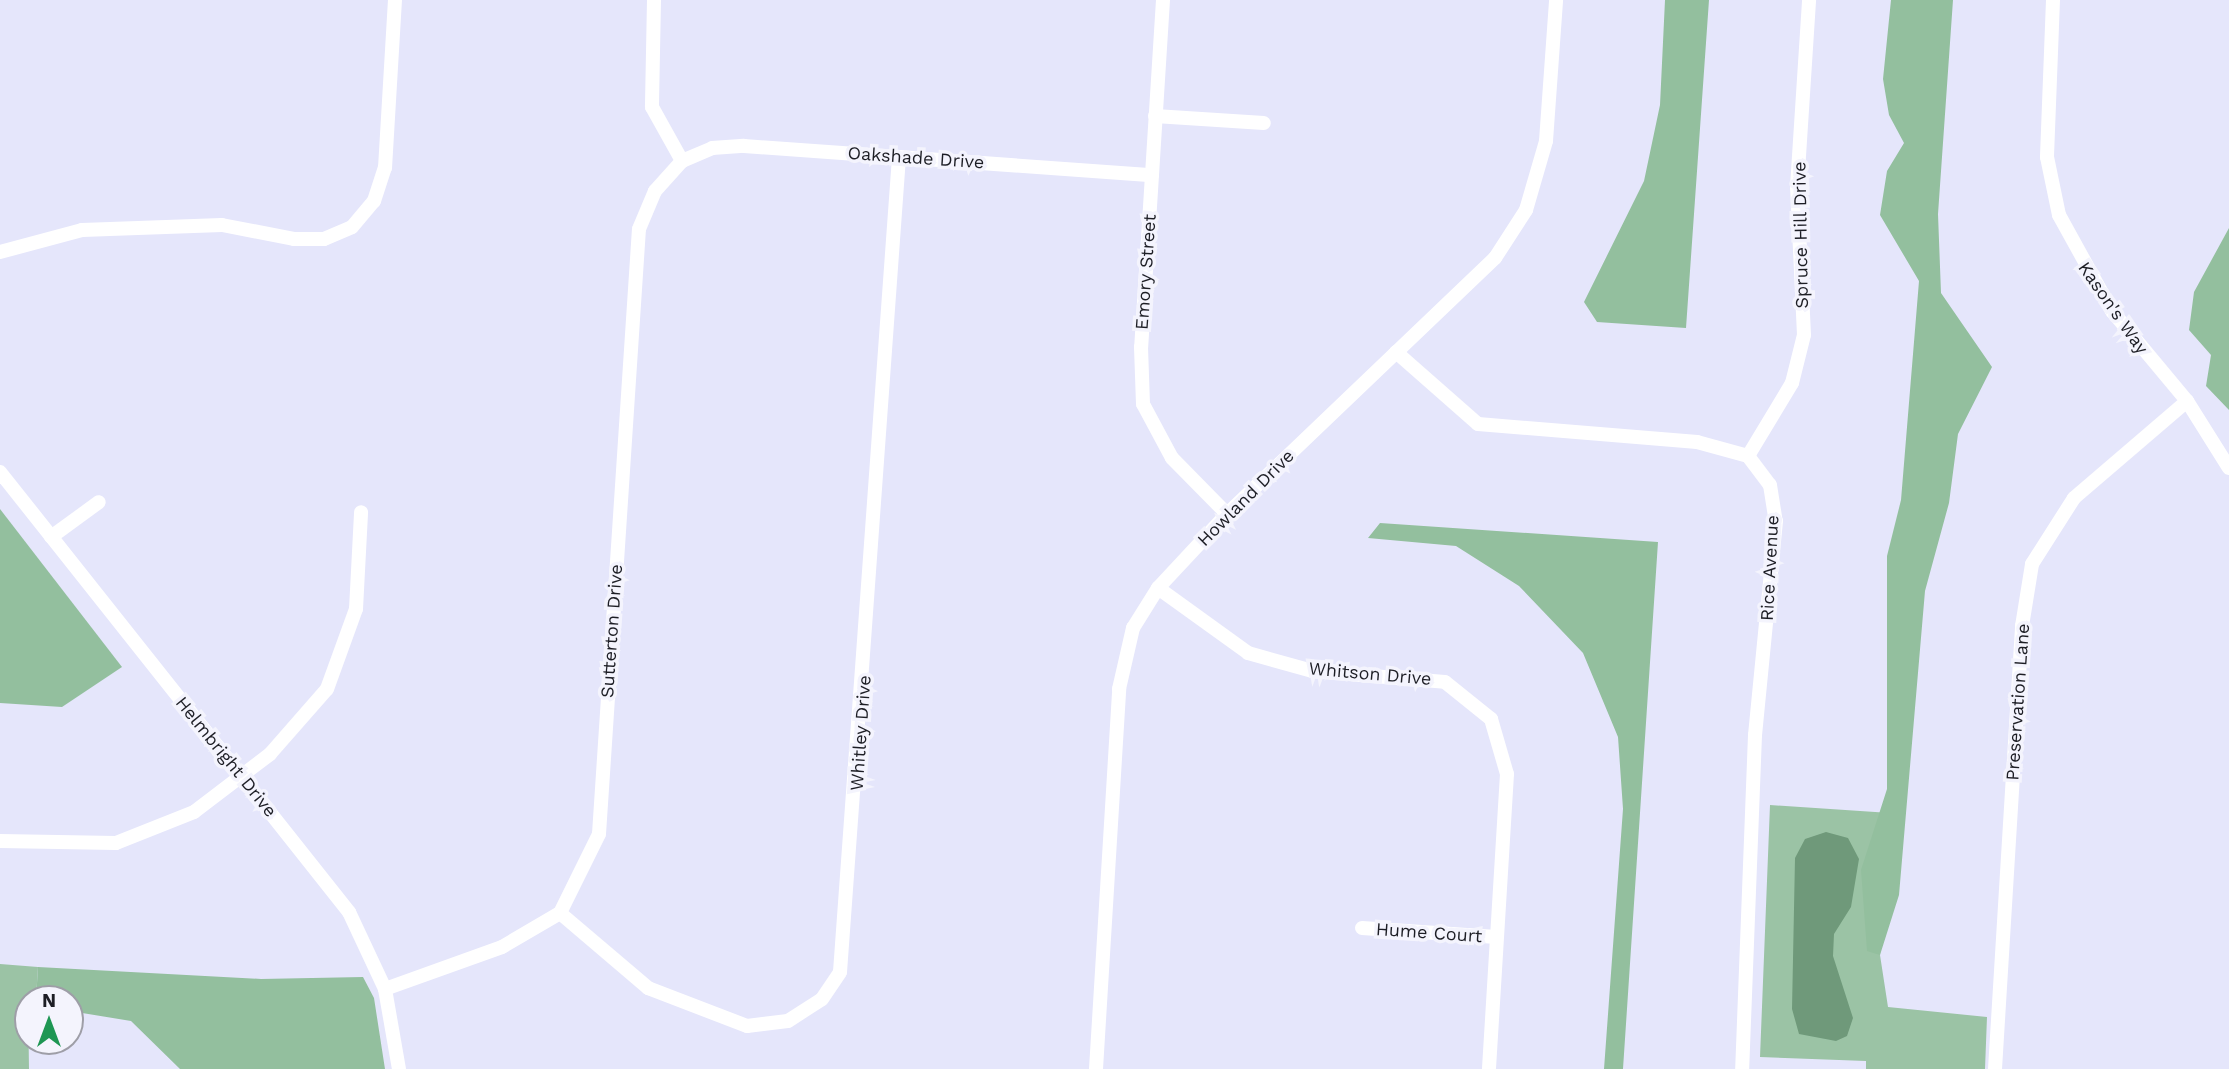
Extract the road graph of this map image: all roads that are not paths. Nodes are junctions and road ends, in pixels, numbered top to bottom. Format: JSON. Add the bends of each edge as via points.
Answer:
{"nodes":[{"id":1,"x":395,"y":0,"type":"edge"},
{"id":2,"x":654,"y":0,"type":"edge"},
{"id":3,"x":1163,"y":0,"type":"edge"},
{"id":4,"x":1556,"y":0,"type":"edge"},
{"id":5,"x":1809,"y":0,"type":"edge"},
{"id":6,"x":2053,"y":0,"type":"edge"},
{"id":7,"x":1155,"y":116,"type":"junction"},
{"id":8,"x":1264,"y":123,"type":"dead end"},
{"id":9,"x":899,"y":157,"type":"junction"},
{"id":10,"x":682,"y":161,"type":"junction"},
{"id":11,"x":1152,"y":175,"type":"junction"},
{"id":12,"x":0,"y":252,"type":"edge"},
{"id":13,"x":1396,"y":352,"type":"junction"},
{"id":14,"x":2187,"y":401,"type":"junction"},
{"id":15,"x":1748,"y":456,"type":"junction"},
{"id":16,"x":2229,"y":468,"type":"edge"},
{"id":17,"x":0,"y":472,"type":"edge"},
{"id":18,"x":99,"y":502,"type":"dead end"},
{"id":19,"x":361,"y":512,"type":"dead end"},
{"id":20,"x":1227,"y":514,"type":"junction"},
{"id":21,"x":51,"y":537,"type":"junction"},
{"id":22,"x":1158,"y":588,"type":"junction"},
{"id":23,"x":241,"y":776,"type":"junction"},
{"id":24,"x":0,"y":841,"type":"edge"},
{"id":25,"x":559,"y":913,"type":"junction"},
{"id":26,"x":1362,"y":928,"type":"dead end"},
{"id":27,"x":1497,"y":937,"type":"junction"},
{"id":28,"x":385,"y":989,"type":"junction"},
{"id":29,"x":399,"y":1069,"type":"edge"},
{"id":30,"x":1096,"y":1069,"type":"edge"},
{"id":31,"x":1489,"y":1069,"type":"edge"},
{"id":32,"x":1742,"y":1069,"type":"edge"},
{"id":33,"x":1995,"y":1069,"type":"edge"}],
"edges":[{"from":1,"to":12,"type":"street","via":[[385,168],[374,201],[352,227],[324,239],[294,239],[222,225],[82,230]]},
{"from":2,"to":10,"type":"street","via":[[652,107]]},
{"from":3,"to":7,"type":"street","name":"Emory Street"},
{"from":4,"to":13,"type":"street","name":"Howland Drive","via":[[1546,141],[1526,210],[1495,258]]},
{"from":5,"to":15,"type":"street","name":"Spruce Hill Drive","via":[[1797,187],[1804,335],[1792,383]]},
{"from":6,"to":14,"type":"street","name":"Kason's Way","via":[[2047,157],[2059,215],[2112,311]]},
{"from":7,"to":8,"type":"street"},
{"from":7,"to":11,"type":"street","name":"Emory Street"},
{"from":9,"to":10,"type":"street","name":"Oakshade Drive","via":[[744,146],[712,148]]},
{"from":9,"to":11,"type":"street","name":"Oakshade Drive"},
{"from":9,"to":25,"type":"street","name":"Whitley Drive","via":[[840,972],[822,999],[788,1021],[747,1026],[648,988]]},
{"from":10,"to":25,"type":"street","name":"Sutterton Drive","via":[[655,191],[639,229],[599,834]]},
{"from":11,"to":20,"type":"street","name":"Emory Street","via":[[1143,404],[1172,458]]},
{"from":13,"to":15,"type":"street","via":[[1478,424],[1697,442]]},
{"from":13,"to":20,"type":"street","name":"Howland Drive"},
{"from":14,"to":16,"type":"street","name":"Kason's Way"},
{"from":14,"to":33,"type":"street","name":"Preservation Lane","via":[[2074,498],[2032,564],[2022,626]]},
{"from":15,"to":32,"type":"street","name":"Rice Avenue","via":[[1770,485],[1776,521],[1755,735]]},
{"from":17,"to":21,"type":"street","name":"Helmbright Drive"},
{"from":18,"to":21,"type":"street"},
{"from":19,"to":23,"type":"street","via":[[356,609],[327,689]]},
{"from":20,"to":22,"type":"street","name":"Howland Drive"},
{"from":21,"to":23,"type":"street","name":"Helmbright Drive"},
{"from":22,"to":27,"type":"street","name":"Whitson Drive","via":[[1248,653],[1312,671],[1445,682],[1491,719],[1507,774]]},
{"from":22,"to":30,"type":"street","name":"Howland Drive","via":[[1133,628],[1119,689]]},
{"from":23,"to":24,"type":"street","via":[[194,812],[116,843]]},
{"from":23,"to":28,"type":"street","name":"Helmbright Drive","via":[[349,912]]},
{"from":25,"to":28,"type":"street","via":[[502,947]]},
{"from":26,"to":27,"type":"street","name":"Hume Court"},
{"from":27,"to":31,"type":"street","name":"Whitson Drive"},
{"from":28,"to":29,"type":"street","name":"Helmbright Drive"}]}
